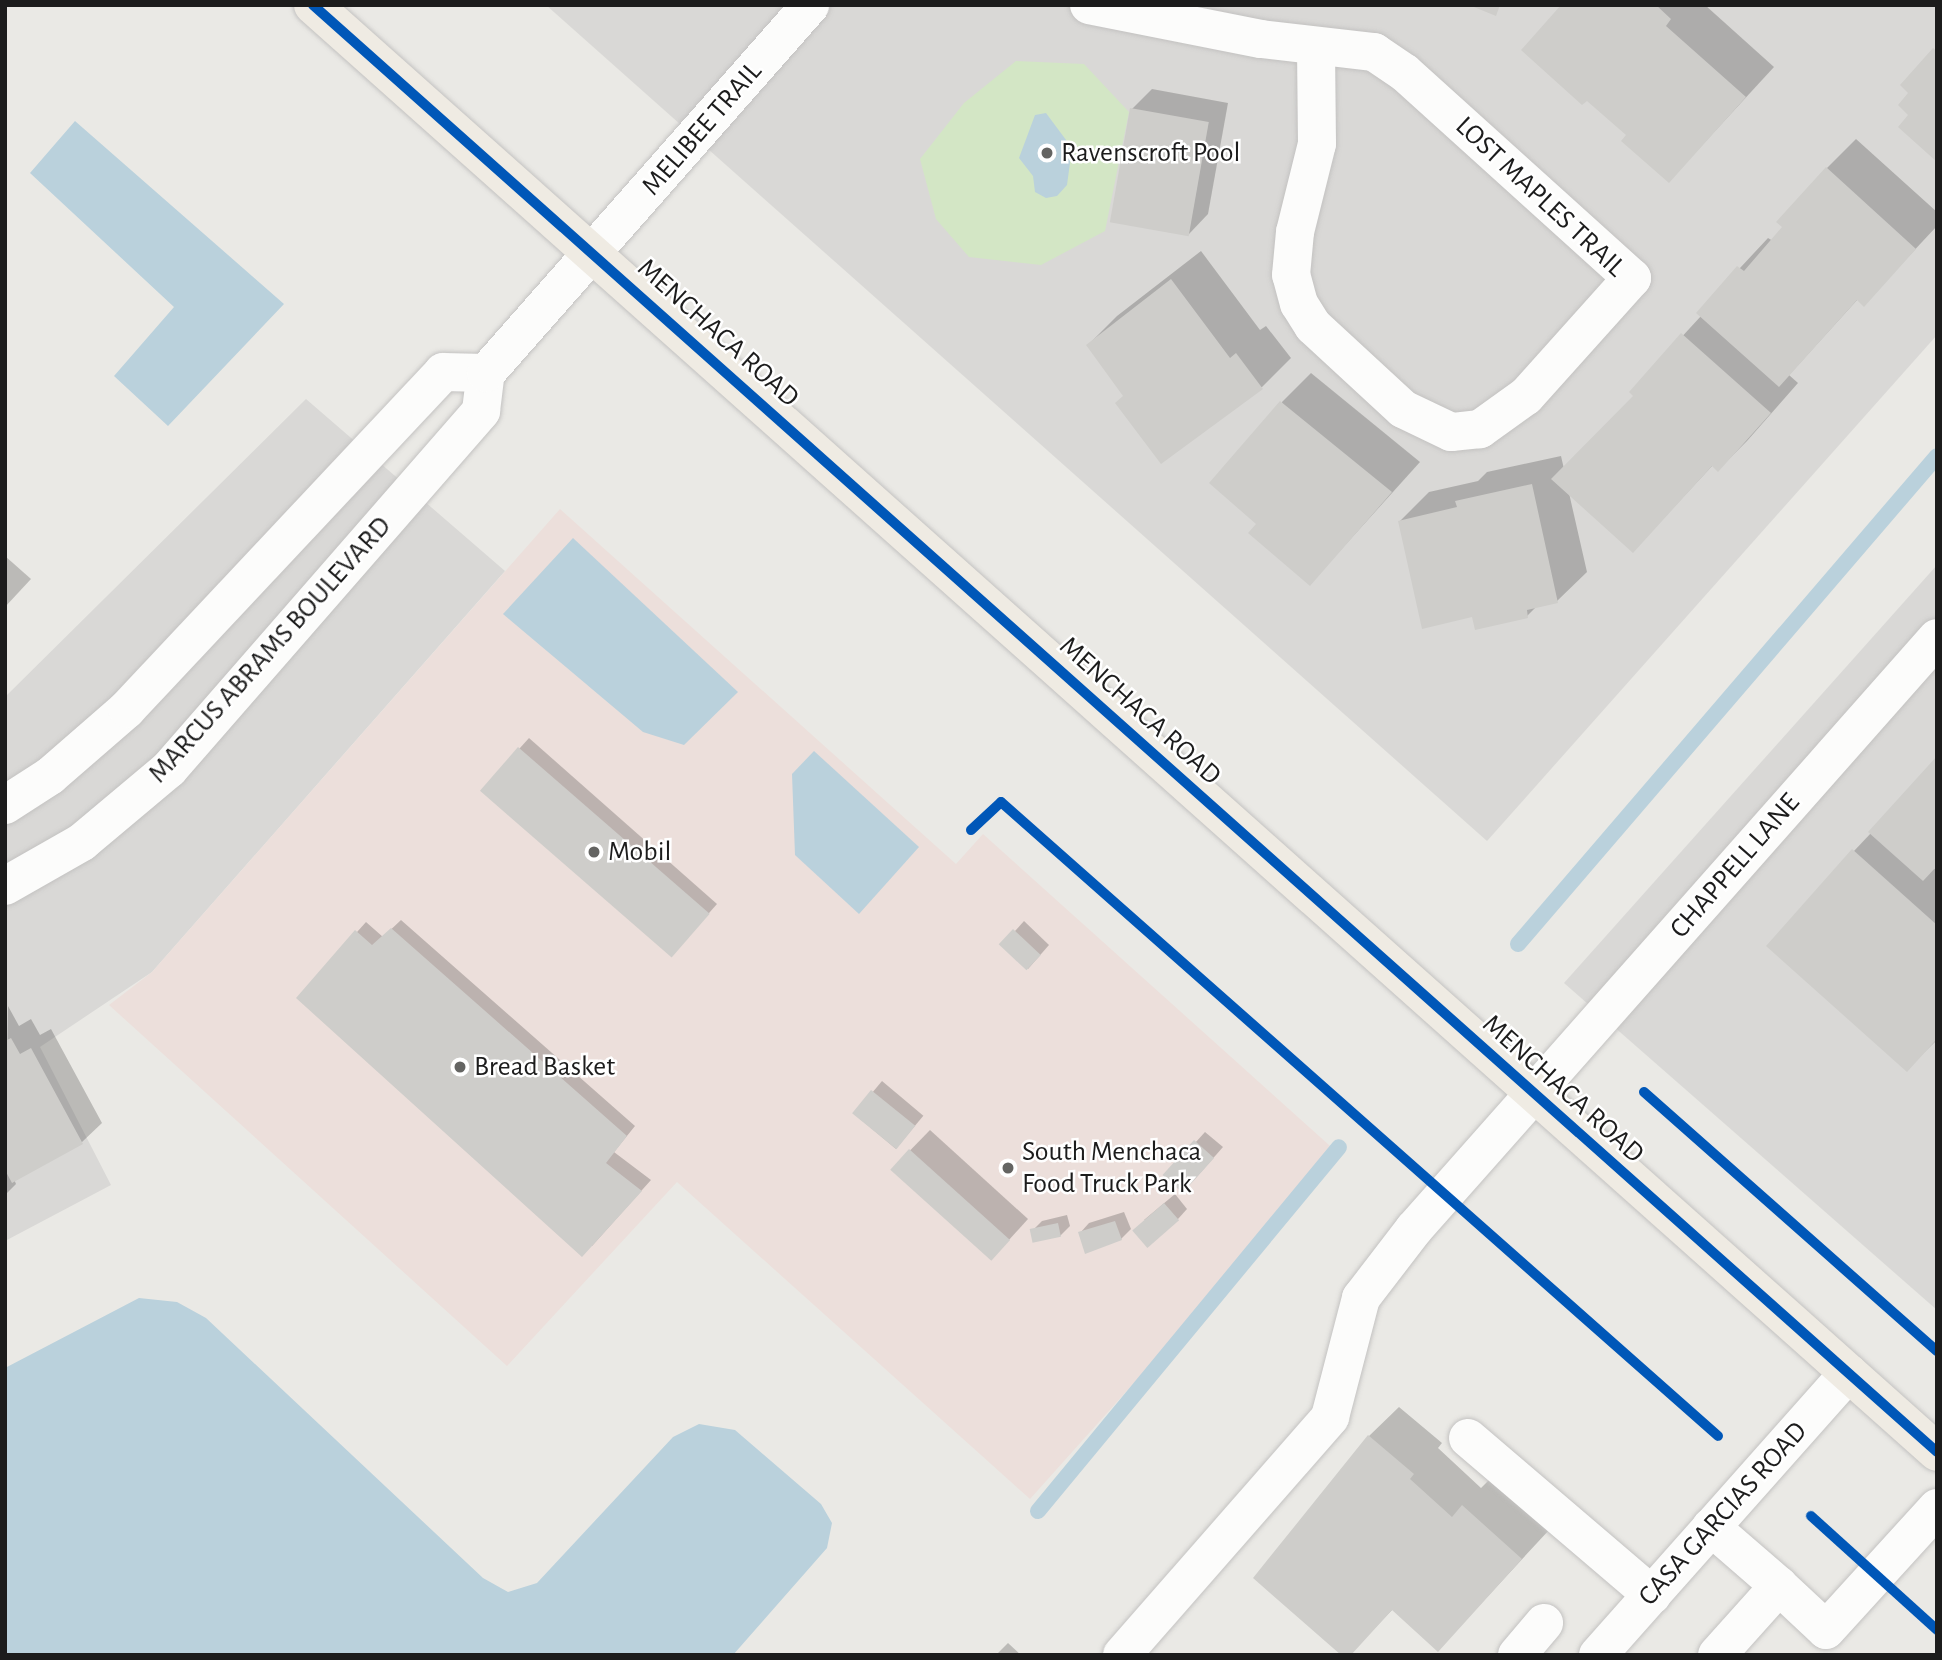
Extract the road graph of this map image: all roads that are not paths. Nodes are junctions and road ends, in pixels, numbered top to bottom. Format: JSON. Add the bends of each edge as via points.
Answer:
{"nodes":[{"id":1,"x":313,"y":5,"type":"edge"},
{"id":2,"x":810,"y":5,"type":"edge"},
{"id":3,"x":1089,"y":5,"type":"edge"},
{"id":4,"x":1315,"y":47,"type":"junction"},
{"id":5,"x":593,"y":253,"type":"junction"},
{"id":6,"x":486,"y":373,"type":"junction"},
{"id":7,"x":1937,"y":638,"type":"edge"},
{"id":8,"x":5,"y":805,"type":"edge"},
{"id":9,"x":5,"y":886,"type":"edge"},
{"id":10,"x":1534,"y":1095,"type":"junction"},
{"id":11,"x":1848,"y":1373,"type":"junction"},
{"id":12,"x":1468,"y":1438,"type":"dead end"},
{"id":13,"x":1937,"y":1452,"type":"edge"},
{"id":14,"x":1937,"y":1508,"type":"edge"},
{"id":15,"x":1712,"y":1527,"type":"junction"},
{"id":16,"x":1779,"y":1586,"type":"junction"},
{"id":17,"x":1652,"y":1595,"type":"junction"},
{"id":18,"x":1544,"y":1623,"type":"dead end"},
{"id":19,"x":1122,"y":1655,"type":"edge"},
{"id":20,"x":1517,"y":1655,"type":"edge"},
{"id":21,"x":1598,"y":1655,"type":"edge"},
{"id":22,"x":1717,"y":1655,"type":"edge"}],
"edges":[{"from":1,"to":5,"type":"main road","name":"MENCHACA ROAD"},
{"from":2,"to":5,"type":"street","name":"MELIBEE TRAIL"},
{"from":3,"to":4,"type":"street","name":"LOST MAPLES TRAIL"},
{"from":4,"to":4,"type":"street","name":"LOST MAPLES TRAIL","via":[[1374,52],[1405,73],[1632,278],[1526,396],[1480,429],[1451,432],[1403,409],[1313,326],[1299,304],[1291,275],[1295,232],[1317,144]]},
{"from":5,"to":6,"type":"street"},
{"from":5,"to":10,"type":"main road","name":"MENCHACA ROAD"},
{"from":6,"to":8,"type":"street","via":[[443,372],[127,709],[50,776]]},
{"from":6,"to":9,"type":"street","name":"MARCUS ABRAMS BOULEVARD","via":[[481,411],[170,769],[82,842]]},
{"from":7,"to":10,"type":"street","name":"CHAPPELL LANE"},
{"from":10,"to":11,"type":"main road","name":"MENCHACA ROAD"},
{"from":10,"to":19,"type":"street","name":"CHAPPELL LANE","via":[[1414,1229],[1361,1298],[1330,1417]]},
{"from":11,"to":13,"type":"main road","name":"MENCHACA ROAD"},
{"from":11,"to":15,"type":"street","name":"CASA GARCIAS ROAD"},
{"from":12,"to":17,"type":"street"},
{"from":14,"to":16,"type":"street","via":[[1826,1630]]},
{"from":15,"to":16,"type":"street"},
{"from":15,"to":17,"type":"street","name":"CASA GARCIAS ROAD"},
{"from":16,"to":22,"type":"street"},
{"from":17,"to":21,"type":"street","name":"CASA GARCIAS ROAD"},
{"from":18,"to":20,"type":"street"}]}
